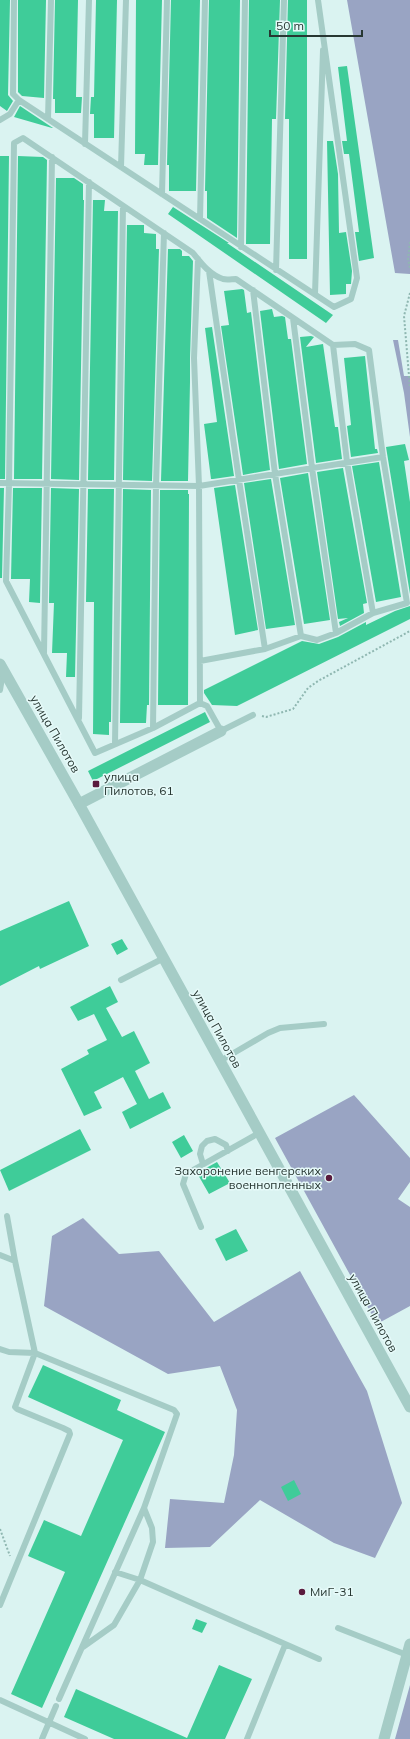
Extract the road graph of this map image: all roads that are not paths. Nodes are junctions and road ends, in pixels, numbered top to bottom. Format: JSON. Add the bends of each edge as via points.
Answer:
{"nodes":[{"id":1,"x":14,"y":0,"type":"edge"},
{"id":2,"x":51,"y":0,"type":"edge"},
{"id":3,"x":89,"y":0,"type":"edge"},
{"id":4,"x":126,"y":0,"type":"edge"},
{"id":5,"x":167,"y":0,"type":"edge"},
{"id":6,"x":205,"y":0,"type":"edge"},
{"id":7,"x":245,"y":0,"type":"edge"},
{"id":8,"x":284,"y":0,"type":"edge"},
{"id":9,"x":318,"y":0,"type":"edge"},
{"id":10,"x":323,"y":32,"type":"junction"},
{"id":11,"x":19,"y":100,"type":"junction"},
{"id":12,"x":48,"y":119,"type":"junction"},
{"id":13,"x":0,"y":120,"type":"edge"},
{"id":14,"x":85,"y":144,"type":"junction"},
{"id":15,"x":52,"y":157,"type":"junction"},
{"id":16,"x":121,"y":167,"type":"junction"},
{"id":17,"x":89,"y":182,"type":"junction"},
{"id":18,"x":162,"y":194,"type":"junction"},
{"id":19,"x":123,"y":206,"type":"junction"},
{"id":20,"x":200,"y":219,"type":"junction"},
{"id":21,"x":164,"y":233,"type":"junction"},
{"id":22,"x":241,"y":247,"type":"junction"},
{"id":23,"x":198,"y":259,"type":"junction"},
{"id":24,"x":209,"y":270,"type":"junction"},
{"id":25,"x":276,"y":270,"type":"junction"},
{"id":26,"x":253,"y":290,"type":"junction"},
{"id":27,"x":314,"y":294,"type":"junction"},
{"id":28,"x":293,"y":318,"type":"junction"},
{"id":29,"x":333,"y":345,"type":"junction"},
{"id":30,"x":382,"y":457,"type":"junction"},
{"id":31,"x":347,"y":462,"type":"junction"},
{"id":32,"x":312,"y":468,"type":"junction"},
{"id":33,"x":275,"y":474,"type":"junction"},
{"id":34,"x":239,"y":480,"type":"junction"},
{"id":35,"x":0,"y":483,"type":"edge"},
{"id":36,"x":9,"y":484,"type":"junction"},
{"id":37,"x":46,"y":484,"type":"junction"},
{"id":38,"x":82,"y":484,"type":"junction"},
{"id":39,"x":119,"y":485,"type":"junction"},
{"id":40,"x":156,"y":485,"type":"junction"},
{"id":41,"x":199,"y":486,"type":"junction"},
{"id":42,"x":373,"y":613,"type":"junction"},
{"id":43,"x":336,"y":633,"type":"junction"},
{"id":44,"x":301,"y":636,"type":"junction"},
{"id":45,"x":265,"y":649,"type":"junction"},
{"id":46,"x":44,"y":654,"type":"junction"},
{"id":47,"x":200,"y":661,"type":"junction"},
{"id":48,"x":2,"y":667,"type":"edge"},
{"id":49,"x":0,"y":690,"type":"edge"},
{"id":50,"x":200,"y":703,"type":"junction"},
{"id":51,"x":253,"y":714,"type":"road end"},
{"id":52,"x":78,"y":720,"type":"junction"},
{"id":53,"x":153,"y":728,"type":"junction"},
{"id":54,"x":221,"y":731,"type":"junction"},
{"id":55,"x":115,"y":744,"type":"junction"},
{"id":56,"x":79,"y":804,"type":"junction"},
{"id":57,"x":164,"y":958,"type":"junction"},
{"id":58,"x":121,"y":980,"type":"dead end"},
{"id":59,"x":324,"y":1024,"type":"dead end"},
{"id":60,"x":220,"y":1061,"type":"junction"},
{"id":61,"x":259,"y":1133,"type":"junction"},
{"id":62,"x":228,"y":1151,"type":"junction"},
{"id":63,"x":203,"y":1164,"type":"junction"},
{"id":64,"x":7,"y":1216,"type":"dead end"},
{"id":65,"x":202,"y":1227,"type":"dead end"},
{"id":66,"x":0,"y":1255,"type":"edge"},
{"id":67,"x":15,"y":1260,"type":"junction"},
{"id":68,"x":0,"y":1349,"type":"edge"},
{"id":69,"x":35,"y":1352,"type":"junction"},
{"id":70,"x":410,"y":1406,"type":"edge"},
{"id":71,"x":144,"y":1508,"type":"junction"},
{"id":72,"x":116,"y":1572,"type":"junction"},
{"id":73,"x":140,"y":1580,"type":"junction"},
{"id":74,"x":0,"y":1605,"type":"edge"},
{"id":75,"x":338,"y":1628,"type":"dead end"},
{"id":76,"x":410,"y":1644,"type":"edge"},
{"id":77,"x":285,"y":1645,"type":"junction"},
{"id":78,"x":82,"y":1648,"type":"junction"},
{"id":79,"x":407,"y":1655,"type":"junction"},
{"id":80,"x":319,"y":1659,"type":"dead end"},
{"id":81,"x":60,"y":1699,"type":"dead end"},
{"id":82,"x":0,"y":1700,"type":"edge"},
{"id":83,"x":56,"y":1706,"type":"dead end"},
{"id":84,"x":48,"y":1723,"type":"junction"},
{"id":85,"x":78,"y":1738,"type":"edge"},
{"id":86,"x":42,"y":1739,"type":"edge"},
{"id":87,"x":85,"y":1739,"type":"edge"},
{"id":88,"x":246,"y":1739,"type":"edge"},
{"id":89,"x":384,"y":1739,"type":"edge"}],
"edges":[{"from":1,"to":11,"type":"lane","via":[[13,94]]},
{"from":2,"to":12,"type":"lane"},
{"from":3,"to":14,"type":"lane"},
{"from":4,"to":16,"type":"lane"},
{"from":5,"to":18,"type":"lane"},
{"from":6,"to":20,"type":"lane"},
{"from":7,"to":22,"type":"lane"},
{"from":8,"to":25,"type":"lane"},
{"from":9,"to":10,"type":"lane"},
{"from":10,"to":27,"type":"lane"},
{"from":10,"to":27,"type":"lane","via":[[357,278],[351,299],[334,307]]},
{"from":11,"to":12,"type":"lane"},
{"from":11,"to":13,"type":"lane","via":[[10,114]]},
{"from":12,"to":14,"type":"lane"},
{"from":14,"to":16,"type":"lane"},
{"from":15,"to":17,"type":"lane"},
{"from":15,"to":36,"type":"lane","via":[[23,138],[14,143]]},
{"from":15,"to":37,"type":"lane"},
{"from":16,"to":18,"type":"lane"},
{"from":17,"to":19,"type":"lane"},
{"from":17,"to":38,"type":"lane"},
{"from":18,"to":20,"type":"lane"},
{"from":19,"to":21,"type":"lane"},
{"from":19,"to":39,"type":"lane"},
{"from":20,"to":22,"type":"lane"},
{"from":21,"to":23,"type":"lane"},
{"from":21,"to":40,"type":"lane"},
{"from":22,"to":25,"type":"lane"},
{"from":23,"to":24,"type":"lane"},
{"from":23,"to":41,"type":"lane","via":[[194,358]]},
{"from":24,"to":26,"type":"lane","via":[[223,279],[236,279]]},
{"from":24,"to":34,"type":"lane"},
{"from":25,"to":27,"type":"lane"},
{"from":26,"to":28,"type":"lane"},
{"from":26,"to":33,"type":"lane"},
{"from":28,"to":29,"type":"lane"},
{"from":28,"to":32,"type":"lane"},
{"from":29,"to":30,"type":"lane","via":[[355,344],[369,350]]},
{"from":29,"to":31,"type":"lane"},
{"from":30,"to":31,"type":"lane"},
{"from":30,"to":42,"type":"lane","via":[[407,603]]},
{"from":31,"to":32,"type":"lane"},
{"from":31,"to":42,"type":"lane"},
{"from":32,"to":33,"type":"lane"},
{"from":32,"to":43,"type":"lane"},
{"from":33,"to":34,"type":"lane"},
{"from":33,"to":44,"type":"lane"},
{"from":34,"to":41,"type":"lane"},
{"from":34,"to":45,"type":"lane"},
{"from":35,"to":36,"type":"lane"},
{"from":36,"to":37,"type":"lane"},
{"from":36,"to":46,"type":"lane","via":[[6,581]]},
{"from":37,"to":38,"type":"lane"},
{"from":37,"to":46,"type":"lane"},
{"from":38,"to":39,"type":"lane"},
{"from":38,"to":52,"type":"lane"},
{"from":39,"to":40,"type":"lane"},
{"from":39,"to":55,"type":"lane"},
{"from":40,"to":41,"type":"lane"},
{"from":40,"to":53,"type":"lane"},
{"from":41,"to":47,"type":"lane"},
{"from":42,"to":43,"type":"lane"},
{"from":43,"to":44,"type":"lane","via":[[318,640]]},
{"from":44,"to":45,"type":"lane"},
{"from":45,"to":47,"type":"lane"},
{"from":46,"to":52,"type":"lane"},
{"from":47,"to":50,"type":"lane"},
{"from":48,"to":49,"type":"lane"},
{"from":48,"to":56,"type":"street","name":"улица Пилотов"},
{"from":50,"to":53,"type":"lane"},
{"from":50,"to":54,"type":"lane","via":[[207,706]]},
{"from":51,"to":54,"type":"lane"},
{"from":52,"to":55,"type":"lane","via":[[95,753]]},
{"from":53,"to":55,"type":"lane"},
{"from":54,"to":56,"type":"street"},
{"from":56,"to":57,"type":"street","name":"улица Пилотов"},
{"from":57,"to":58,"type":"lane"},
{"from":57,"to":60,"type":"street","name":"улица Пилотов"},
{"from":59,"to":60,"type":"lane","via":[[280,1028]]},
{"from":60,"to":61,"type":"street","name":"улица Пилотов"},
{"from":61,"to":62,"type":"lane"},
{"from":61,"to":70,"type":"street","name":"улица Пилотов"},
{"from":62,"to":63,"type":"lane"},
{"from":62,"to":63,"type":"lane","via":[[226,1145],[215,1139],[207,1141],[202,1146],[200,1154]]},
{"from":63,"to":65,"type":"lane","via":[[186,1174],[183,1184]]},
{"from":64,"to":67,"type":"lane"},
{"from":66,"to":67,"type":"lane"},
{"from":67,"to":69,"type":"lane"},
{"from":68,"to":69,"type":"lane","via":[[8,1352]]},
{"from":69,"to":71,"type":"lane","via":[[176,1411],[177,1416]]},
{"from":69,"to":74,"type":"lane","via":[[15,1407],[63,1428],[70,1434]]},
{"from":71,"to":72,"type":"lane"},
{"from":71,"to":73,"type":"lane","via":[[152,1528],[153,1542]]},
{"from":72,"to":73,"type":"lane"},
{"from":72,"to":78,"type":"lane"},
{"from":73,"to":77,"type":"lane"},
{"from":73,"to":78,"type":"lane","via":[[114,1626]]},
{"from":75,"to":79,"type":"lane"},
{"from":76,"to":79,"type":"street"},
{"from":77,"to":80,"type":"lane"},
{"from":77,"to":88,"type":"lane"},
{"from":78,"to":81,"type":"lane"},
{"from":79,"to":89,"type":"street"},
{"from":82,"to":84,"type":"lane"},
{"from":83,"to":84,"type":"lane"},
{"from":84,"to":85,"type":"lane"},
{"from":84,"to":86,"type":"lane"},
{"from":85,"to":87,"type":"lane"}]}
